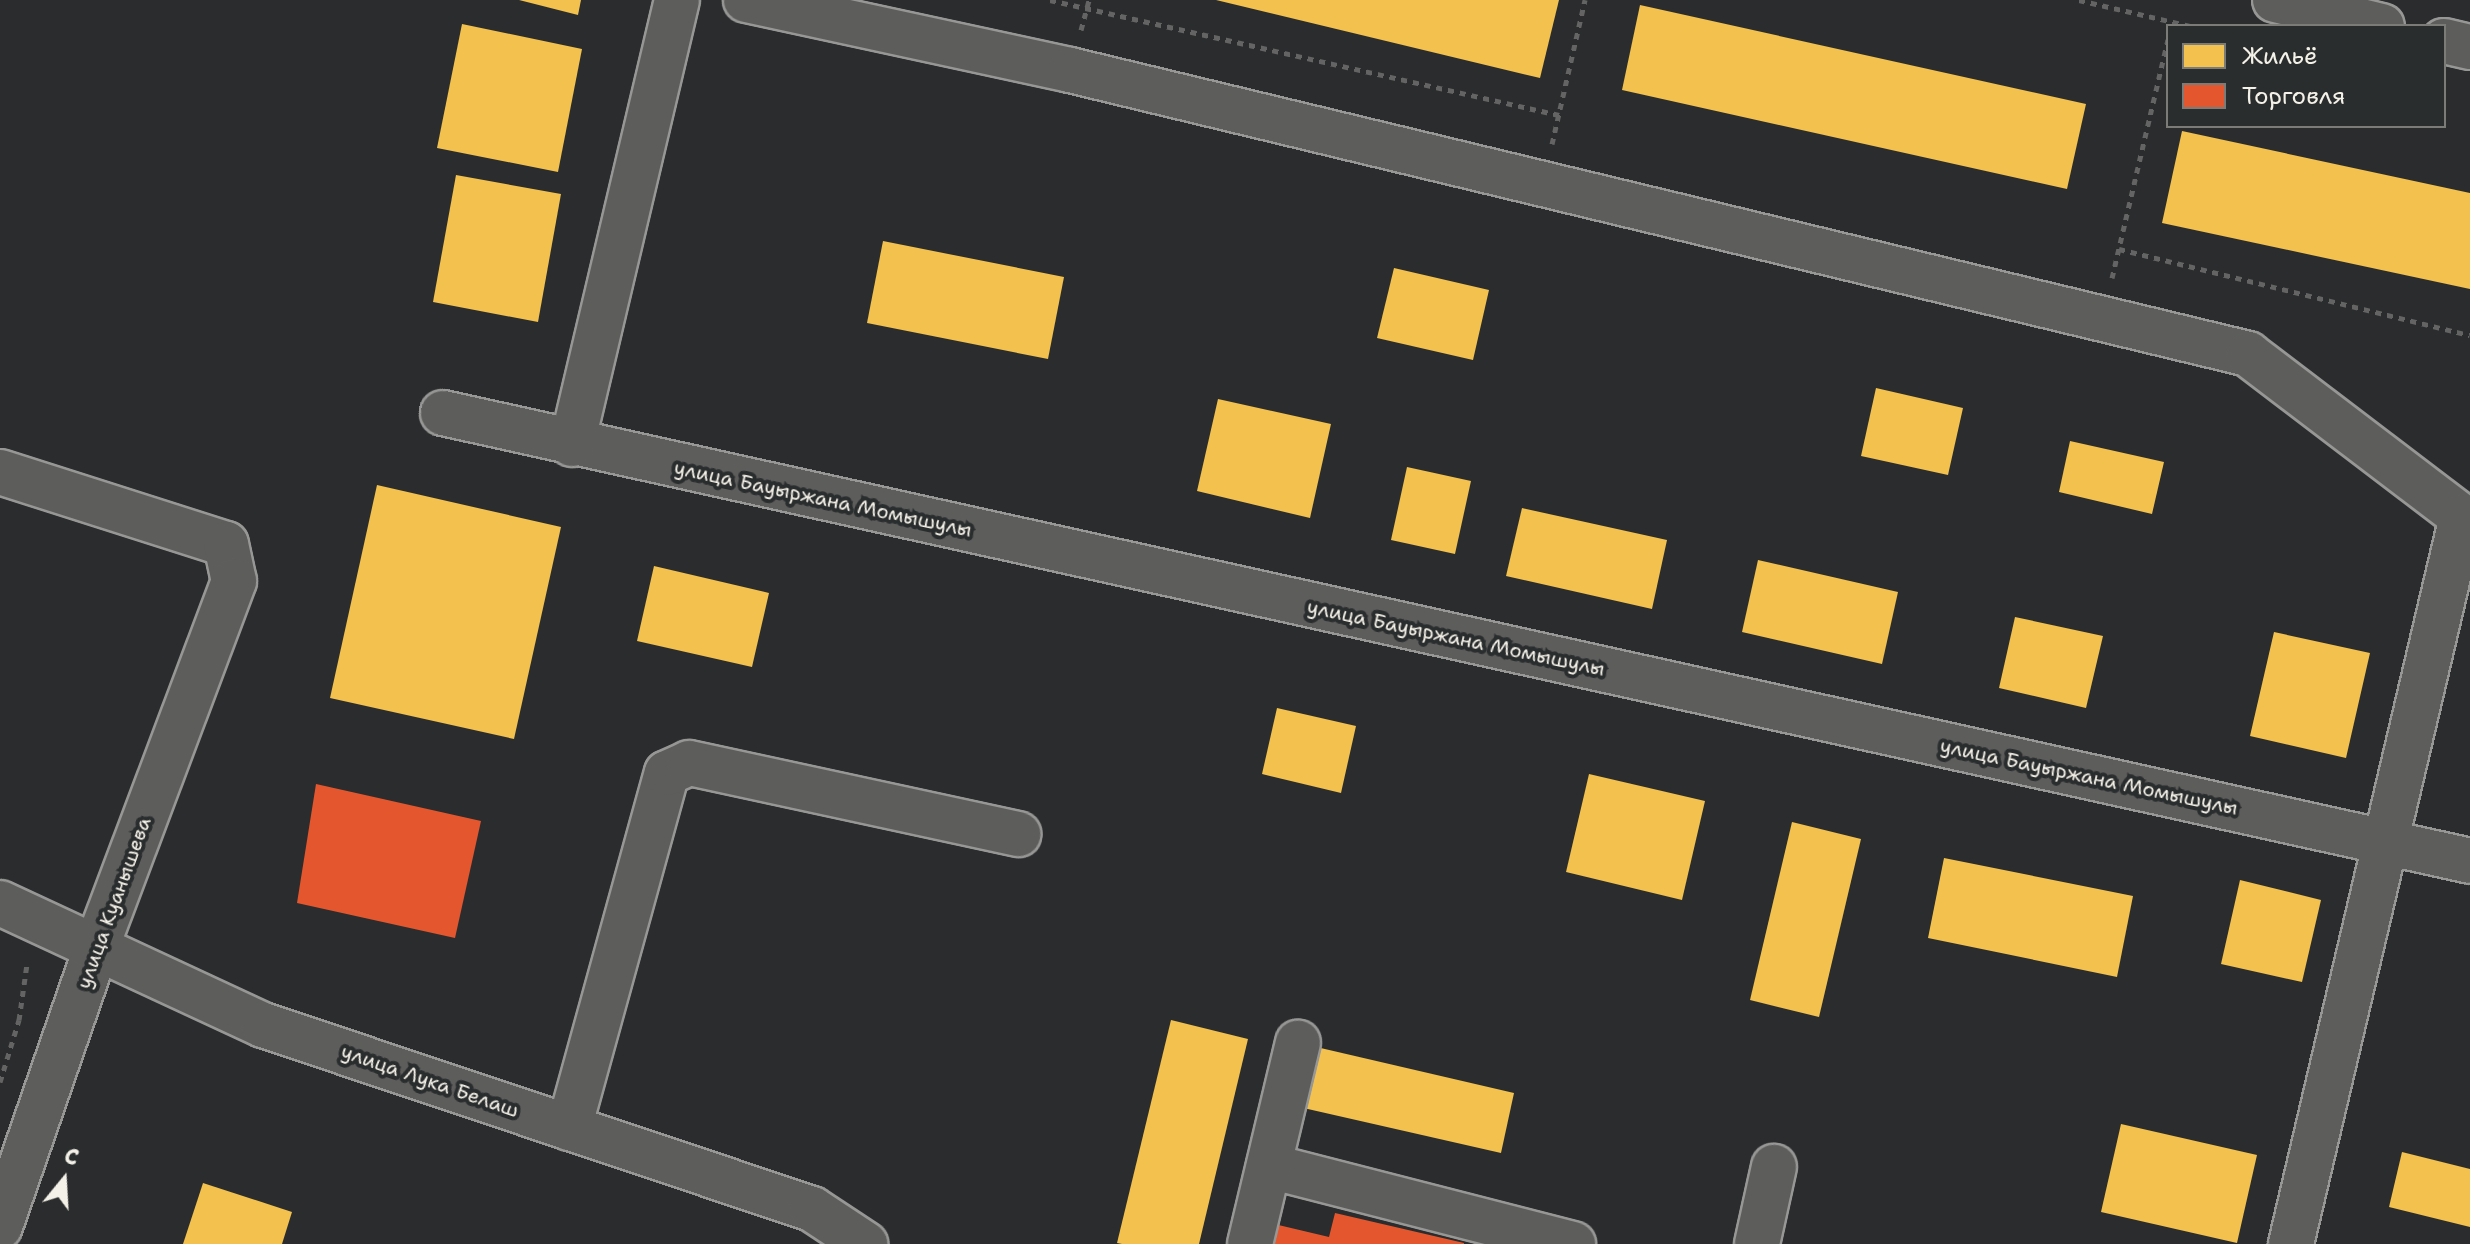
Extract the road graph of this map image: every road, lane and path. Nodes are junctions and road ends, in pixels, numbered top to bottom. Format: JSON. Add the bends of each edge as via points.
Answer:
{"nodes":[{"id":1,"x":677,"y":0,"type":"edge"},
{"id":2,"x":746,"y":0,"type":"edge"},
{"id":3,"x":1050,"y":0,"type":"edge"},
{"id":4,"x":1585,"y":0,"type":"edge"},
{"id":5,"x":2079,"y":0,"type":"edge"},
{"id":6,"x":2275,"y":0,"type":"edge"},
{"id":7,"x":2172,"y":24,"type":"edge"},
{"id":8,"x":2374,"y":24,"type":"edge"},
{"id":9,"x":2446,"y":41,"type":"edge"},
{"id":10,"x":2470,"y":47,"type":"edge"},
{"id":11,"x":2166,"y":48,"type":"edge"},
{"id":12,"x":1559,"y":115,"type":"junction"},
{"id":13,"x":1543,"y":184,"type":"junction"},
{"id":14,"x":2119,"y":249,"type":"junction"},
{"id":15,"x":2103,"y":318,"type":"junction"},
{"id":16,"x":2470,"y":335,"type":"edge"},
{"id":17,"x":443,"y":413,"type":"dead end"},
{"id":18,"x":572,"y":444,"type":"junction"},
{"id":19,"x":0,"y":472,"type":"edge"},
{"id":20,"x":1018,"y":834,"type":"dead end"},
{"id":21,"x":2386,"y":842,"type":"junction"},
{"id":22,"x":2470,"y":861,"type":"edge"},
{"id":23,"x":17,"y":909,"type":"edge"},
{"id":24,"x":96,"y":949,"type":"junction"},
{"id":25,"x":1298,"y":1043,"type":"dead end"},
{"id":26,"x":0,"y":1082,"type":"edge"},
{"id":27,"x":569,"y":1128,"type":"junction"},
{"id":28,"x":1269,"y":1166,"type":"junction"},
{"id":29,"x":1774,"y":1167,"type":"dead end"},
{"id":30,"x":0,"y":1227,"type":"edge"},
{"id":31,"x":865,"y":1244,"type":"edge"},
{"id":32,"x":1250,"y":1244,"type":"edge"},
{"id":33,"x":1573,"y":1244,"type":"edge"},
{"id":34,"x":1757,"y":1244,"type":"edge"},
{"id":35,"x":2291,"y":1244,"type":"edge"}],
"edges":[{"from":1,"to":18,"type":"street"},
{"from":2,"to":13,"type":"street","via":[[1070,70]]},
{"from":3,"to":12,"type":"path"},
{"from":4,"to":12,"type":"path"},
{"from":5,"to":7,"type":"path"},
{"from":6,"to":8,"type":"street"},
{"from":9,"to":10,"type":"street"},
{"from":11,"to":14,"type":"path"},
{"from":12,"to":13,"type":"path"},
{"from":13,"to":15,"type":"street"},
{"from":14,"to":15,"type":"path"},
{"from":14,"to":16,"type":"path"},
{"from":15,"to":21,"type":"street","via":[[2248,354],[2462,517]]},
{"from":17,"to":18,"type":"street","name":"улица Бауыржана Момышулы"},
{"from":18,"to":21,"type":"street","name":"улица Бауыржана Момышулы"},
{"from":19,"to":24,"type":"street","name":"улица Куанышева","via":[[226,544],[234,581]]},
{"from":20,"to":27,"type":"street","via":[[689,763],[667,773]]},
{"from":21,"to":22,"type":"street","name":"улица Бауыржана Момышулы"},
{"from":21,"to":35,"type":"street"},
{"from":23,"to":24,"type":"street","name":"улица Лука Белаш"},
{"from":23,"to":26,"type":"path","via":[[19,1020]]},
{"from":24,"to":27,"type":"street","name":"улица Лука Белаш","via":[[263,1025]]},
{"from":24,"to":30,"type":"street","name":"улица Куанышева"},
{"from":25,"to":28,"type":"street"},
{"from":27,"to":31,"type":"street","name":"улица Лука Белаш","via":[[812,1209]]},
{"from":28,"to":32,"type":"street"},
{"from":28,"to":33,"type":"street"},
{"from":29,"to":34,"type":"street"}]}
